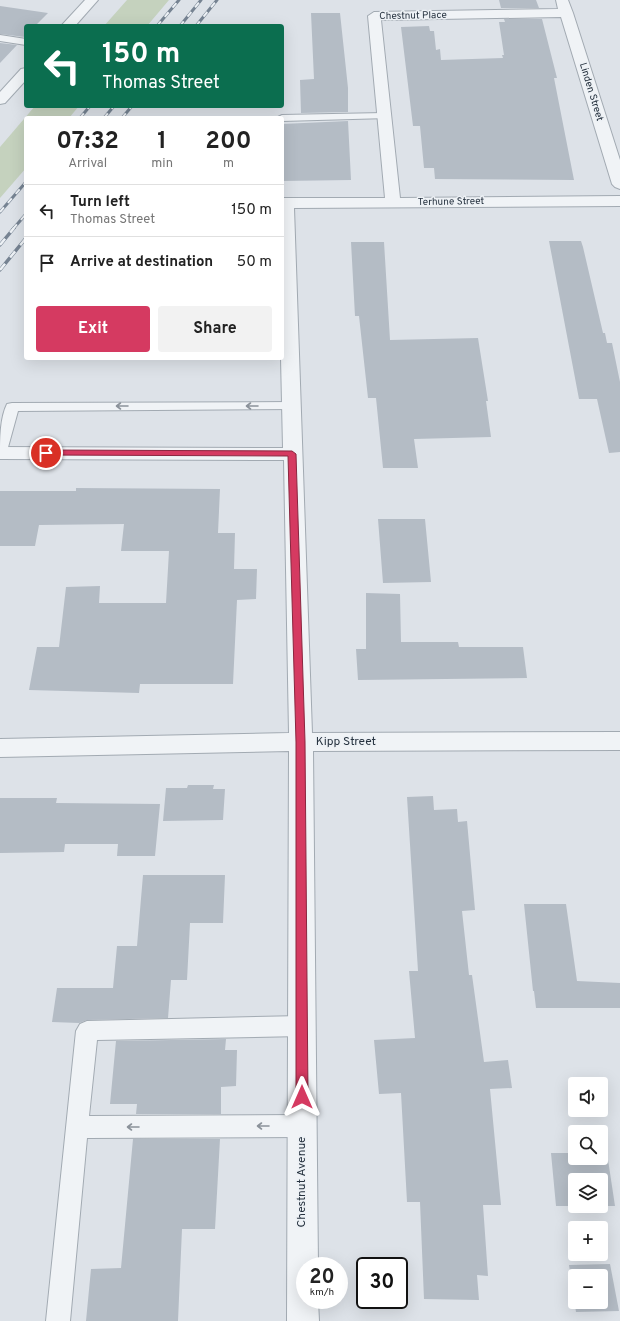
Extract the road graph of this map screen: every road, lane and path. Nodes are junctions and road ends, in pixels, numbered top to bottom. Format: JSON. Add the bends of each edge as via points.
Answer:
{"nodes":[{"id":1,"x":92,"y":0,"type":"edge"},
{"id":2,"x":564,"y":7,"type":"edge"},
{"id":3,"x":70,"y":24,"type":"edge"},
{"id":4,"x":0,"y":38,"type":"edge"},
{"id":5,"x":24,"y":42,"type":"edge"},
{"id":6,"x":24,"y":74,"type":"edge"},
{"id":7,"x":0,"y":100,"type":"edge"},
{"id":8,"x":384,"y":116,"type":"junction"},
{"id":9,"x":284,"y":118,"type":"edge"},
{"id":10,"x":620,"y":184,"type":"edge"},
{"id":11,"x":620,"y":201,"type":"edge"},
{"id":12,"x":284,"y":203,"type":"edge"},
{"id":13,"x":393,"y":203,"type":"junction"},
{"id":14,"x":291,"y":406,"type":"junction"},
{"id":15,"x":0,"y":452,"type":"edge"},
{"id":16,"x":292,"y":454,"type":"junction"},
{"id":17,"x":620,"y":741,"type":"edge"},
{"id":18,"x":301,"y":742,"type":"junction"},
{"id":19,"x":0,"y":748,"type":"edge"},
{"id":20,"x":302,"y":1026,"type":"junction"},
{"id":21,"x":302,"y":1126,"type":"junction"},
{"id":22,"x":78,"y":1127,"type":"junction"},
{"id":23,"x":58,"y":1321,"type":"edge"},
{"id":24,"x":303,"y":1321,"type":"edge"}],
"edges":[{"from":1,"to":3,"type":"street"},
{"from":2,"to":8,"type":"street","name":"Chestnut Place","via":[[374,16]]},
{"from":2,"to":10,"type":"street","name":"Linden Street"},
{"from":4,"to":5,"type":"lane"},
{"from":6,"to":7,"type":"street"},
{"from":8,"to":9,"type":"lane"},
{"from":8,"to":13,"type":"street","name":"Chestnut Place"},
{"from":11,"to":13,"type":"street","name":"Terhune Street"},
{"from":12,"to":13,"type":"street","name":"Terhune Street"},
{"from":12,"to":14,"type":"street","name":"Chestnut Avenue"},
{"from":14,"to":15,"type":"lane","one_way":true,"via":[[12,407]]},
{"from":14,"to":16,"type":"street","name":"Chestnut Avenue"},
{"from":15,"to":16,"type":"street"},
{"from":16,"to":18,"type":"street","name":"Chestnut Avenue"},
{"from":17,"to":18,"type":"street","name":"Kipp Street"},
{"from":18,"to":19,"type":"street","name":"Kipp Street"},
{"from":18,"to":20,"type":"street","name":"Chestnut Avenue"},
{"from":20,"to":21,"type":"street","name":"Chestnut Avenue"},
{"from":20,"to":22,"type":"lane","via":[[88,1031]]},
{"from":21,"to":22,"type":"lane","one_way":true},
{"from":21,"to":24,"type":"street","name":"Chestnut Avenue"},
{"from":22,"to":23,"type":"lane"}]}
